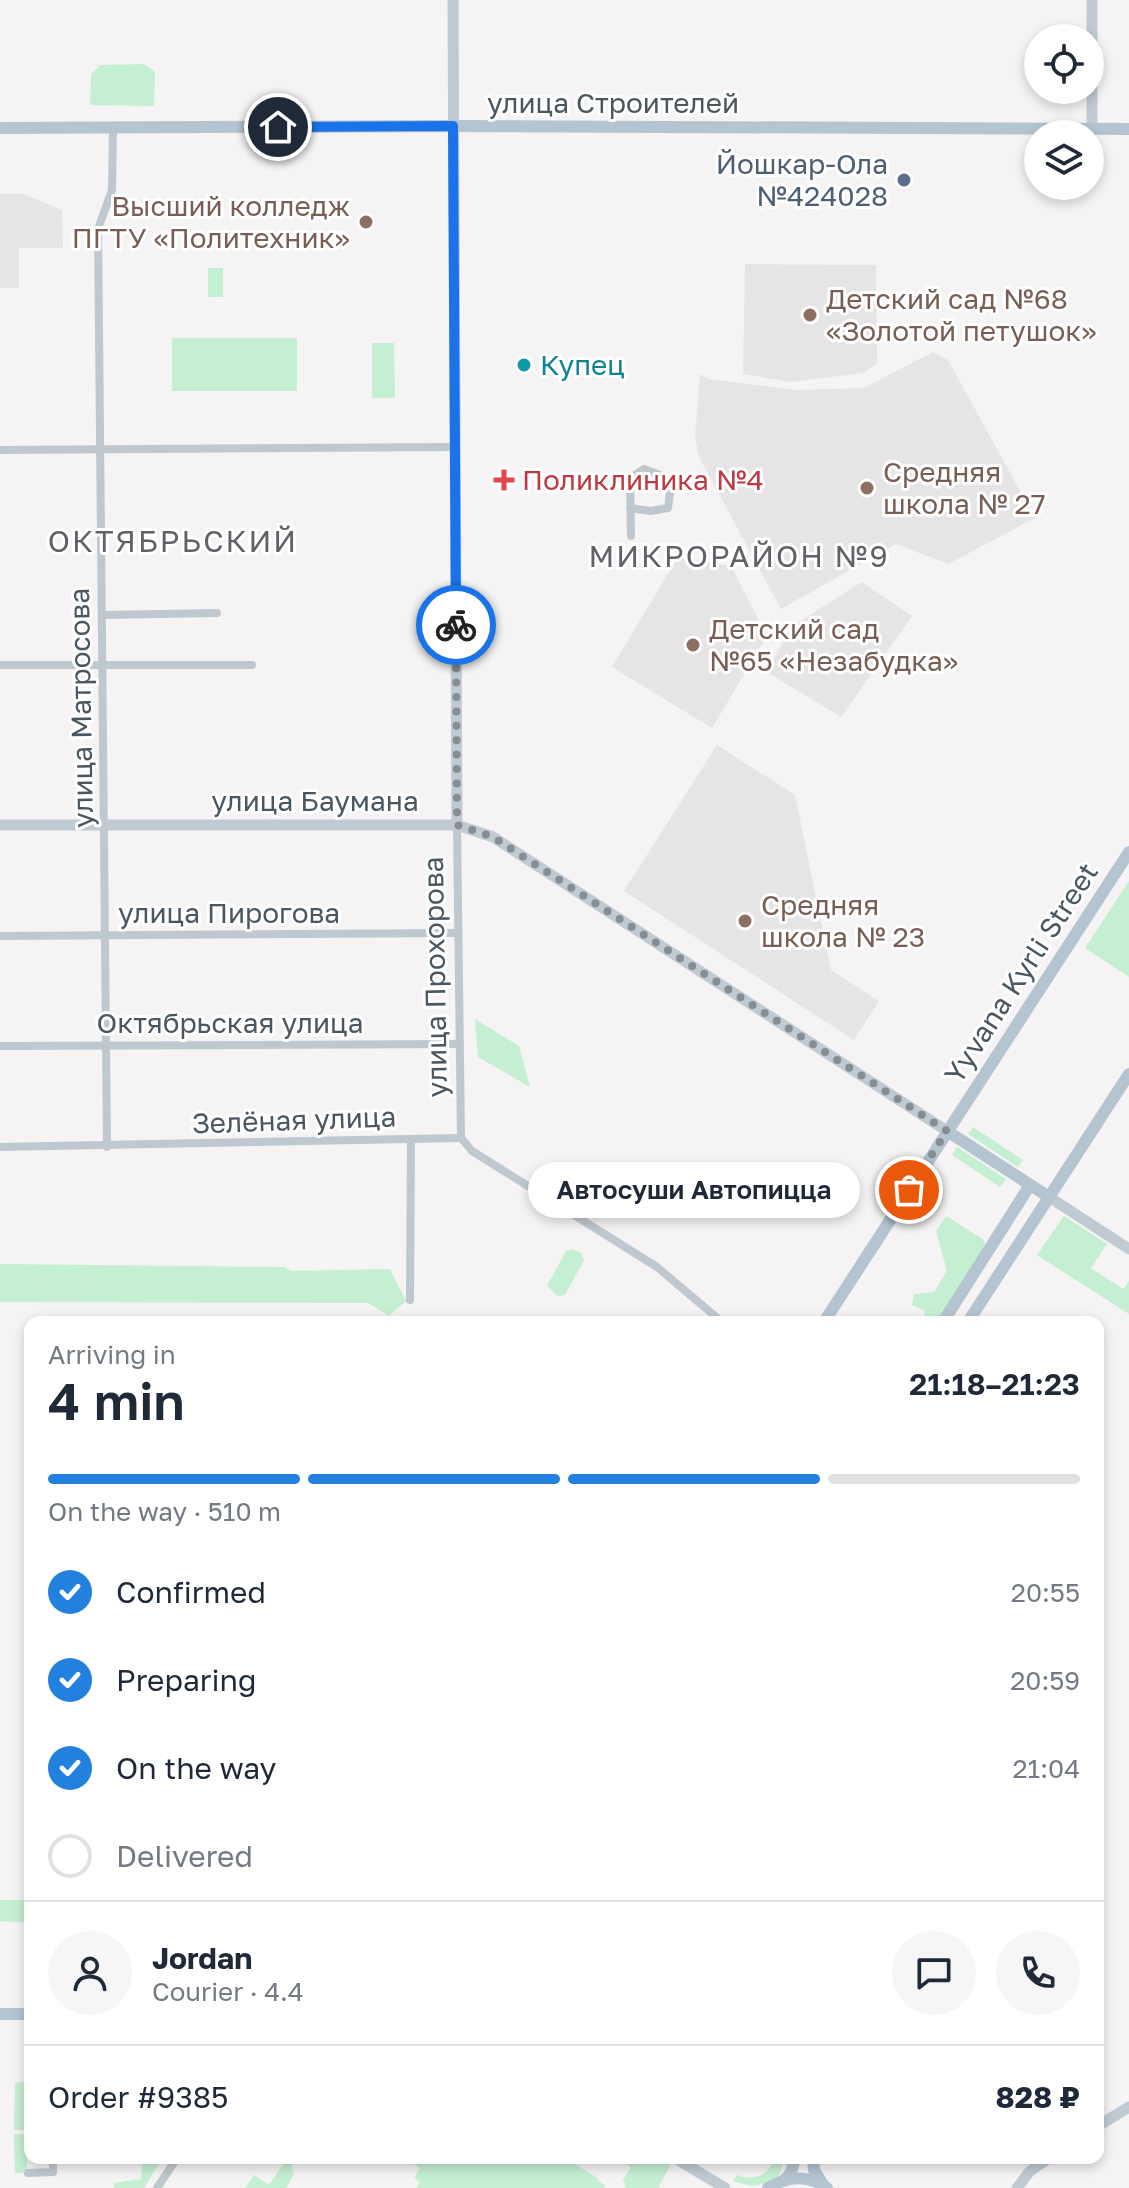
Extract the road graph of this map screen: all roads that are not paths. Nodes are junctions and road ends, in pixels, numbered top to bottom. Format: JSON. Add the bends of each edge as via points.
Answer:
{"nodes":[{"id":1,"x":453,"y":0,"type":"edge"},
{"id":2,"x":1092,"y":0,"type":"edge"},
{"id":3,"x":1092,"y":120,"type":"edge"},
{"id":4,"x":453,"y":126,"type":"junction"},
{"id":5,"x":0,"y":128,"type":"edge"},
{"id":6,"x":113,"y":128,"type":"junction"},
{"id":7,"x":1024,"y":129,"type":"edge"},
{"id":8,"x":1104,"y":129,"type":"edge"},
{"id":9,"x":1129,"y":129,"type":"edge"},
{"id":10,"x":455,"y":447,"type":"junction"},
{"id":11,"x":101,"y":449,"type":"junction"},
{"id":12,"x":0,"y":450,"type":"edge"},
{"id":13,"x":630,"y":508,"type":"junction"},
{"id":14,"x":631,"y":536,"type":"dead end"},
{"id":15,"x":217,"y":613,"type":"dead end"},
{"id":16,"x":102,"y":615,"type":"junction"},
{"id":17,"x":0,"y":665,"type":"edge"},
{"id":18,"x":103,"y":665,"type":"junction"},
{"id":19,"x":252,"y":665,"type":"dead end"},
{"id":20,"x":0,"y":825,"type":"edge"},
{"id":21,"x":104,"y":825,"type":"junction"},
{"id":22,"x":457,"y":825,"type":"junction"},
{"id":23,"x":1129,"y":852,"type":"edge"},
{"id":24,"x":458,"y":933,"type":"junction"},
{"id":25,"x":0,"y":936,"type":"edge"},
{"id":26,"x":105,"y":936,"type":"junction"},
{"id":27,"x":460,"y":1044,"type":"junction"},
{"id":28,"x":106,"y":1045,"type":"junction"},
{"id":29,"x":0,"y":1046,"type":"edge"},
{"id":30,"x":1129,"y":1074,"type":"edge"},
{"id":31,"x":947,"y":1131,"type":"junction"},
{"id":32,"x":461,"y":1138,"type":"junction"},
{"id":33,"x":411,"y":1139,"type":"junction"},
{"id":34,"x":0,"y":1147,"type":"edge"},
{"id":35,"x":107,"y":1147,"type":"junction"},
{"id":36,"x":1030,"y":1185,"type":"junction"},
{"id":37,"x":1049,"y":1197,"type":"junction"},
{"id":38,"x":1129,"y":1249,"type":"edge"},
{"id":39,"x":410,"y":1300,"type":"dead end"},
{"id":40,"x":715,"y":1316,"type":"edge"},
{"id":41,"x":828,"y":1316,"type":"edge"},
{"id":42,"x":947,"y":1316,"type":"edge"},
{"id":43,"x":972,"y":1316,"type":"edge"},
{"id":44,"x":0,"y":2014,"type":"edge"},
{"id":45,"x":24,"y":2014,"type":"edge"},
{"id":46,"x":1129,"y":2107,"type":"edge"},
{"id":47,"x":1104,"y":2122,"type":"edge"},
{"id":48,"x":53,"y":2164,"type":"edge"},
{"id":49,"x":173,"y":2164,"type":"edge"},
{"id":50,"x":685,"y":2164,"type":"edge"},
{"id":51,"x":793,"y":2164,"type":"edge"},
{"id":52,"x":814,"y":2164,"type":"edge"},
{"id":53,"x":1040,"y":2164,"type":"edge"},
{"id":54,"x":28,"y":2173,"type":"dead end"},
{"id":55,"x":785,"y":2180,"type":"junction"},
{"id":56,"x":826,"y":2187,"type":"edge"},
{"id":57,"x":157,"y":2188,"type":"edge"},
{"id":58,"x":725,"y":2188,"type":"edge"},
{"id":59,"x":768,"y":2188,"type":"edge"},
{"id":60,"x":1017,"y":2188,"type":"edge"}],
"edges":[{"from":1,"to":4,"type":"street","name":"улица Прохорова"},
{"from":2,"to":3,"type":"street"},
{"from":4,"to":6,"type":"main road","name":"улица Строителей"},
{"from":4,"to":7,"type":"main road","name":"улица Строителей"},
{"from":4,"to":10,"type":"street","name":"улица Прохорова"},
{"from":5,"to":6,"type":"main road","name":"улица Строителей"},
{"from":6,"to":11,"type":"street","name":"улица Матросова","via":[[112,190],[98,229]]},
{"from":8,"to":9,"type":"main road","name":"улица Строителей"},
{"from":10,"to":11,"type":"street"},
{"from":10,"to":22,"type":"street","name":"улица Прохорова"},
{"from":11,"to":12,"type":"street"},
{"from":11,"to":16,"type":"street","name":"улица Матросова"},
{"from":13,"to":13,"type":"street","via":[[630,478],[644,469],[665,477],[668,508]]},
{"from":13,"to":14,"type":"street"},
{"from":15,"to":16,"type":"street"},
{"from":16,"to":18,"type":"street","name":"улица Матросова"},
{"from":17,"to":18,"type":"street"},
{"from":18,"to":19,"type":"street"},
{"from":18,"to":21,"type":"street","name":"улица Матросова"},
{"from":20,"to":21,"type":"street","name":"улица Баумана"},
{"from":21,"to":22,"type":"street","name":"улица Баумана"},
{"from":21,"to":26,"type":"street","name":"улица Матросова"},
{"from":22,"to":24,"type":"street","name":"улица Прохорова"},
{"from":22,"to":31,"type":"street","name":"улица Баумана","via":[[493,837]]},
{"from":23,"to":31,"type":"main road","name":"Yyvana Kyrli Street"},
{"from":24,"to":26,"type":"street","name":"улица Пирогова"},
{"from":24,"to":27,"type":"street","name":"улица Прохорова"},
{"from":25,"to":26,"type":"street","name":"улица Пирогова"},
{"from":26,"to":28,"type":"street","name":"улица Матросова"},
{"from":27,"to":28,"type":"street","name":"Октябрьская улица"},
{"from":27,"to":32,"type":"street","name":"улица Прохорова"},
{"from":28,"to":29,"type":"street","name":"Октябрьская улица"},
{"from":28,"to":35,"type":"street","name":"улица Матросова"},
{"from":30,"to":37,"type":"main road"},
{"from":31,"to":36,"type":"main road","name":"улица Баумана"},
{"from":31,"to":41,"type":"main road","name":"Yyvana Kyrli Street"},
{"from":32,"to":33,"type":"street","name":"Зелёная улица"},
{"from":32,"to":40,"type":"street","via":[[472,1151],[657,1267]]},
{"from":33,"to":35,"type":"street","name":"Зелёная улица"},
{"from":33,"to":39,"type":"street"},
{"from":34,"to":35,"type":"street","name":"Зелёная улица"},
{"from":36,"to":37,"type":"main road","name":"улица Баумана"},
{"from":36,"to":42,"type":"main road"},
{"from":37,"to":38,"type":"street","name":"улица Баумана"},
{"from":37,"to":43,"type":"main road"},
{"from":44,"to":45,"type":"main road"},
{"from":46,"to":47,"type":"street"},
{"from":48,"to":54,"type":"street","via":[[53,2172]]},
{"from":49,"to":57,"type":"street"},
{"from":50,"to":58,"type":"street"},
{"from":51,"to":55,"type":"main road"},
{"from":52,"to":56,"type":"main road"},
{"from":53,"to":60,"type":"street"},
{"from":55,"to":56,"type":"main road","via":[[805,2178]]},
{"from":55,"to":59,"type":"main road"}]}
